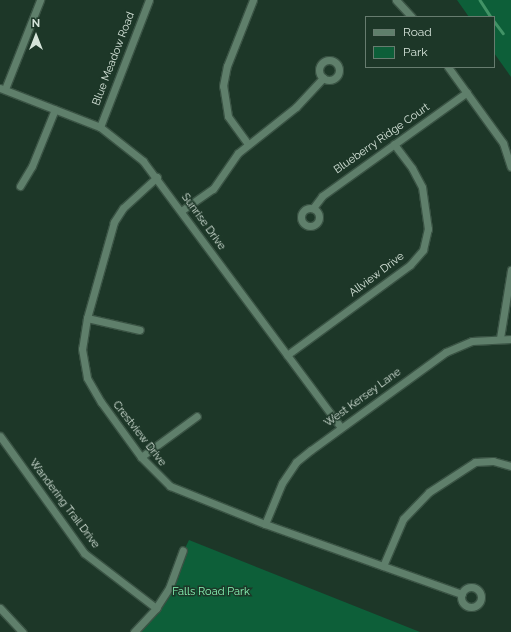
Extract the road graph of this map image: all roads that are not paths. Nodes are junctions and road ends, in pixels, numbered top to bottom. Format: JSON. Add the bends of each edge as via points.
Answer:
{"nodes":[{"id":1,"x":40,"y":0,"type":"edge"},
{"id":2,"x":150,"y":0,"type":"edge"},
{"id":3,"x":253,"y":0,"type":"edge"},
{"id":4,"x":396,"y":0,"type":"edge"},
{"id":5,"x":411,"y":16,"type":"edge"},
{"id":6,"x":449,"y":68,"type":"edge"},
{"id":7,"x":323,"y":78,"type":"dead end"},
{"id":8,"x":3,"y":88,"type":"edge"},
{"id":9,"x":467,"y":92,"type":"junction"},
{"id":10,"x":55,"y":109,"type":"junction"},
{"id":11,"x":100,"y":127,"type":"junction"},
{"id":12,"x":248,"y":144,"type":"junction"},
{"id":13,"x":394,"y":144,"type":"junction"},
{"id":14,"x":511,"y":166,"type":"edge"},
{"id":15,"x":157,"y":177,"type":"junction"},
{"id":16,"x":20,"y":186,"type":"dead end"},
{"id":17,"x":313,"y":208,"type":"dead end"},
{"id":18,"x":181,"y":211,"type":"junction"},
{"id":19,"x":511,"y":270,"type":"edge"},
{"id":20,"x":88,"y":318,"type":"junction"},
{"id":21,"x":140,"y":330,"type":"dead end"},
{"id":22,"x":500,"y":338,"type":"junction"},
{"id":23,"x":511,"y":339,"type":"edge"},
{"id":24,"x":287,"y":355,"type":"junction"},
{"id":25,"x":197,"y":416,"type":"dead end"},
{"id":26,"x":341,"y":428,"type":"junction"},
{"id":27,"x":0,"y":436,"type":"edge"},
{"id":28,"x":141,"y":457,"type":"junction"},
{"id":29,"x":511,"y":466,"type":"edge"},
{"id":30,"x":265,"y":524,"type":"junction"},
{"id":31,"x":183,"y":550,"type":"dead end"},
{"id":32,"x":383,"y":566,"type":"junction"},
{"id":33,"x":462,"y":594,"type":"dead end"},
{"id":34,"x":0,"y":608,"type":"edge"},
{"id":35,"x":156,"y":608,"type":"junction"},
{"id":36,"x":22,"y":632,"type":"edge"},
{"id":37,"x":134,"y":632,"type":"edge"}],
"edges":[{"from":1,"to":8,"type":"street"},
{"from":2,"to":11,"type":"street","name":"Blue Meadow Road"},
{"from":3,"to":12,"type":"street","via":[[227,66],[223,86],[228,116]]},
{"from":4,"to":5,"type":"street"},
{"from":6,"to":9,"type":"street"},
{"from":7,"to":12,"type":"street","via":[[296,107]]},
{"from":8,"to":10,"type":"street","name":"Sunrise Drive"},
{"from":9,"to":13,"type":"street","name":"Blueberry Ridge Court"},
{"from":9,"to":14,"type":"street","via":[[503,143]]},
{"from":10,"to":11,"type":"street","name":"Sunrise Drive"},
{"from":10,"to":16,"type":"street","via":[[32,166]]},
{"from":11,"to":15,"type":"street","name":"Sunrise Drive","via":[[133,150]]},
{"from":12,"to":18,"type":"street","via":[[238,153],[213,189]]},
{"from":13,"to":17,"type":"street","name":"Blueberry Ridge Court","via":[[322,196]]},
{"from":13,"to":24,"type":"street","name":"Allview Drive","via":[[414,172],[423,193],[428,229],[423,250],[410,265]]},
{"from":15,"to":18,"type":"street","name":"Sunrise Drive"},
{"from":15,"to":20,"type":"street","name":"Crestview Drive","via":[[123,208],[114,222]]},
{"from":18,"to":24,"type":"street","name":"Sunrise Drive"},
{"from":19,"to":22,"type":"street"},
{"from":20,"to":21,"type":"street"},
{"from":20,"to":28,"type":"street","name":"Crestview Drive","via":[[82,349],[88,378],[101,402]]},
{"from":22,"to":23,"type":"street","name":"West Kersey Lane"},
{"from":22,"to":26,"type":"street","name":"West Kersey Lane","via":[[472,341],[446,352]]},
{"from":24,"to":26,"type":"street","name":"Sunrise Drive"},
{"from":25,"to":28,"type":"street"},
{"from":26,"to":30,"type":"street","name":"West Kersey Lane","via":[[296,462],[282,483]]},
{"from":27,"to":35,"type":"street","name":"Wandering Trail Drive","via":[[84,553]]},
{"from":28,"to":30,"type":"street","name":"Crestview Drive","via":[[170,486]]},
{"from":29,"to":32,"type":"street","via":[[493,461],[475,462],[429,492],[403,519]]},
{"from":30,"to":32,"type":"street","name":"Crestview Drive"},
{"from":31,"to":35,"type":"street","via":[[169,588]]},
{"from":32,"to":33,"type":"street","name":"Crestview Drive"},
{"from":34,"to":36,"type":"street"},
{"from":35,"to":37,"type":"street"}]}
